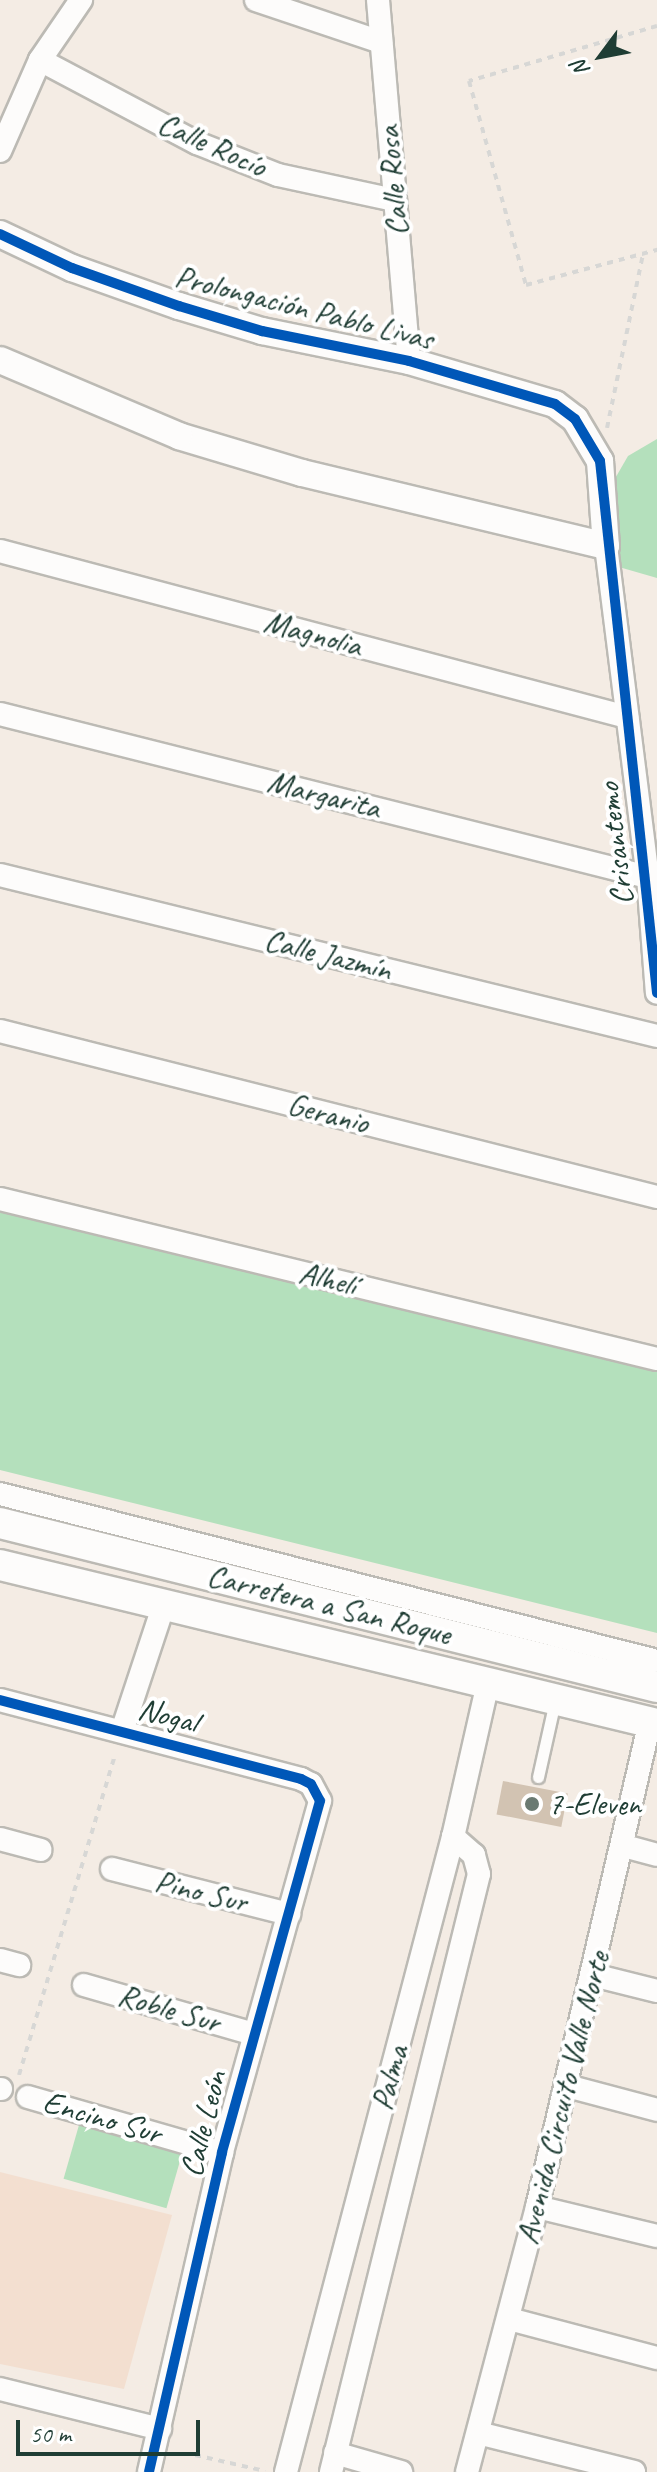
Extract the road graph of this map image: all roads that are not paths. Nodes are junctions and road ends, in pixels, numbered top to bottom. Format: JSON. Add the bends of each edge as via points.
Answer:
{"nodes":[{"id":1,"x":81,"y":0,"type":"edge"},
{"id":2,"x":256,"y":0,"type":"edge"},
{"id":3,"x":378,"y":0,"type":"edge"},
{"id":4,"x":381,"y":42,"type":"junction"},
{"id":5,"x":40,"y":60,"type":"junction"},
{"id":6,"x":0,"y":151,"type":"edge"},
{"id":7,"x":395,"y":200,"type":"junction"},
{"id":8,"x":0,"y":234,"type":"edge"},
{"id":9,"x":0,"y":360,"type":"edge"},
{"id":10,"x":409,"y":361,"type":"junction"},
{"id":11,"x":606,"y":546,"type":"junction"},
{"id":12,"x":0,"y":551,"type":"edge"},
{"id":13,"x":0,"y":714,"type":"edge"},
{"id":14,"x":627,"y":717,"type":"junction"},
{"id":15,"x":0,"y":875,"type":"edge"},
{"id":16,"x":648,"y":877,"type":"junction"},
{"id":17,"x":657,"y":993,"type":"edge"},
{"id":18,"x":0,"y":1031,"type":"edge"},
{"id":19,"x":657,"y":1036,"type":"edge"},
{"id":20,"x":657,"y":1197,"type":"edge"},
{"id":21,"x":0,"y":1199,"type":"edge"},
{"id":22,"x":657,"y":1359,"type":"edge"},
{"id":23,"x":0,"y":1494,"type":"edge"},
{"id":24,"x":0,"y":1523,"type":"edge"},
{"id":25,"x":56,"y":1538,"type":"junction"},
{"id":26,"x":0,"y":1565,"type":"edge"},
{"id":27,"x":281,"y":1593,"type":"junction"},
{"id":28,"x":163,"y":1607,"type":"junction"},
{"id":29,"x":657,"y":1661,"type":"edge"},
{"id":30,"x":488,"y":1683,"type":"junction"},
{"id":31,"x":657,"y":1687,"type":"edge"},
{"id":32,"x":0,"y":1700,"type":"edge"},
{"id":33,"x":555,"y":1701,"type":"junction"},
{"id":34,"x":654,"y":1723,"type":"edge"},
{"id":35,"x":122,"y":1731,"type":"junction"},
{"id":36,"x":650,"y":1758,"type":"edge"},
{"id":37,"x":538,"y":1777,"type":"dead end"},
{"id":38,"x":318,"y":1792,"type":"joint"},
{"id":39,"x":453,"y":1837,"type":"junction"},
{"id":40,"x":0,"y":1839,"type":"edge"},
{"id":41,"x":624,"y":1846,"type":"junction"},
{"id":42,"x":41,"y":1850,"type":"dead end"},
{"id":43,"x":657,"y":1855,"type":"edge"},
{"id":44,"x":112,"y":1869,"type":"dead end"},
{"id":45,"x":289,"y":1914,"type":"junction"},
{"id":46,"x":593,"y":1975,"type":"junction"},
{"id":47,"x":84,"y":1985,"type":"dead end"},
{"id":48,"x":657,"y":1991,"type":"edge"},
{"id":49,"x":254,"y":2034,"type":"junction"},
{"id":50,"x":567,"y":2086,"type":"junction"},
{"id":51,"x":12,"y":2088,"type":"edge"},
{"id":52,"x":657,"y":2110,"type":"edge"},
{"id":53,"x":222,"y":2153,"type":"junction"},
{"id":54,"x":537,"y":2207,"type":"junction"},
{"id":55,"x":657,"y":2236,"type":"edge"},
{"id":56,"x":509,"y":2319,"type":"junction"},
{"id":57,"x":657,"y":2358,"type":"edge"},
{"id":58,"x":0,"y":2389,"type":"edge"},
{"id":59,"x":160,"y":2429,"type":"junction"},
{"id":60,"x":478,"y":2433,"type":"junction"},
{"id":61,"x":333,"y":2462,"type":"edge"},
{"id":62,"x":149,"y":2472,"type":"edge"},
{"id":63,"x":286,"y":2472,"type":"edge"},
{"id":64,"x":401,"y":2472,"type":"edge"},
{"id":65,"x":467,"y":2472,"type":"edge"},
{"id":66,"x":634,"y":2472,"type":"edge"}],
"edges":[{"from":1,"to":5,"type":"street"},
{"from":2,"to":4,"type":"street"},
{"from":3,"to":4,"type":"street","name":"Calle Rosa"},
{"from":4,"to":7,"type":"street","name":"Calle Rosa"},
{"from":5,"to":6,"type":"street"},
{"from":5,"to":7,"type":"street","name":"Calle Rocío","via":[[197,143],[278,175]]},
{"from":7,"to":10,"type":"street","name":"Calle Rosa"},
{"from":8,"to":10,"type":"street","name":"Prolongación Pablo Livas","via":[[72,268],[179,306],[262,331]]},
{"from":9,"to":11,"type":"street","via":[[179,436],[302,473]]},
{"from":10,"to":11,"type":"street","name":"Prolongación Pablo Livas","via":[[555,404],[575,419],[596,452]]},
{"from":11,"to":14,"type":"street","name":"Crisantemo"},
{"from":12,"to":14,"type":"street","name":"Magnolia"},
{"from":13,"to":16,"type":"street","name":"Margarita"},
{"from":14,"to":16,"type":"street","name":"Crisantemo"},
{"from":15,"to":19,"type":"street","name":"Calle Jazmín"},
{"from":16,"to":17,"type":"street","name":"Crisantemo"},
{"from":18,"to":20,"type":"street","name":"Geranio"},
{"from":21,"to":22,"type":"street","name":"Alhelí"},
{"from":23,"to":29,"type":"street"},
{"from":24,"to":25,"type":"main road","name":"Carretera a San Roque"},
{"from":25,"to":27,"type":"main road","name":"Carretera a San Roque"},
{"from":25,"to":28,"type":"main road"},
{"from":26,"to":28,"type":"main road","name":"Carretera a San Roque"},
{"from":27,"to":28,"type":"main road","via":[[212,1597]]},
{"from":27,"to":31,"type":"main road","name":"Carretera a San Roque"},
{"from":28,"to":30,"type":"main road","name":"Carretera a San Roque"},
{"from":28,"to":35,"type":"street"},
{"from":30,"to":33,"type":"main road","name":"Carretera a San Roque"},
{"from":30,"to":39,"type":"street","name":"Palma"},
{"from":32,"to":35,"type":"street","name":"Nogal"},
{"from":33,"to":34,"type":"main road","name":"Carretera a San Roque"},
{"from":33,"to":37,"type":"lane"},
{"from":34,"to":36,"type":"street","name":"Avenida Circuito Valle Norte"},
{"from":35,"to":38,"type":"street","name":"Nogal","via":[[301,1779]]},
{"from":36,"to":41,"type":"street","name":"Avenida Circuito Valle Norte"},
{"from":38,"to":45,"type":"street","name":"Calle León","via":[[318,1813]]},
{"from":39,"to":61,"type":"street","via":[[474,1855],[479,1874]]},
{"from":39,"to":63,"type":"street","name":"Palma"},
{"from":40,"to":42,"type":"street"},
{"from":41,"to":43,"type":"street"},
{"from":41,"to":46,"type":"street","name":"Avenida Circuito Valle Norte"},
{"from":44,"to":45,"type":"street","name":"Pino Sur"},
{"from":45,"to":49,"type":"street","name":"Calle León"},
{"from":46,"to":48,"type":"street"},
{"from":46,"to":50,"type":"street","name":"Avenida Circuito Valle Norte"},
{"from":47,"to":49,"type":"street","name":"Roble Sur"},
{"from":49,"to":53,"type":"street","name":"Calle León"},
{"from":50,"to":52,"type":"street"},
{"from":50,"to":54,"type":"street","name":"Avenida Circuito Valle Norte"},
{"from":51,"to":53,"type":"street","name":"Encino Sur"},
{"from":53,"to":59,"type":"street","name":"Calle León"},
{"from":54,"to":55,"type":"street"},
{"from":54,"to":56,"type":"street","name":"Avenida Circuito Valle Norte"},
{"from":56,"to":57,"type":"street"},
{"from":56,"to":60,"type":"street","name":"Avenida Circuito Valle Norte"},
{"from":58,"to":59,"type":"street"},
{"from":59,"to":62,"type":"street","name":"Calle León"},
{"from":60,"to":65,"type":"street","name":"Avenida Circuito Valle Norte"},
{"from":60,"to":66,"type":"street"},
{"from":61,"to":64,"type":"street"}]}
